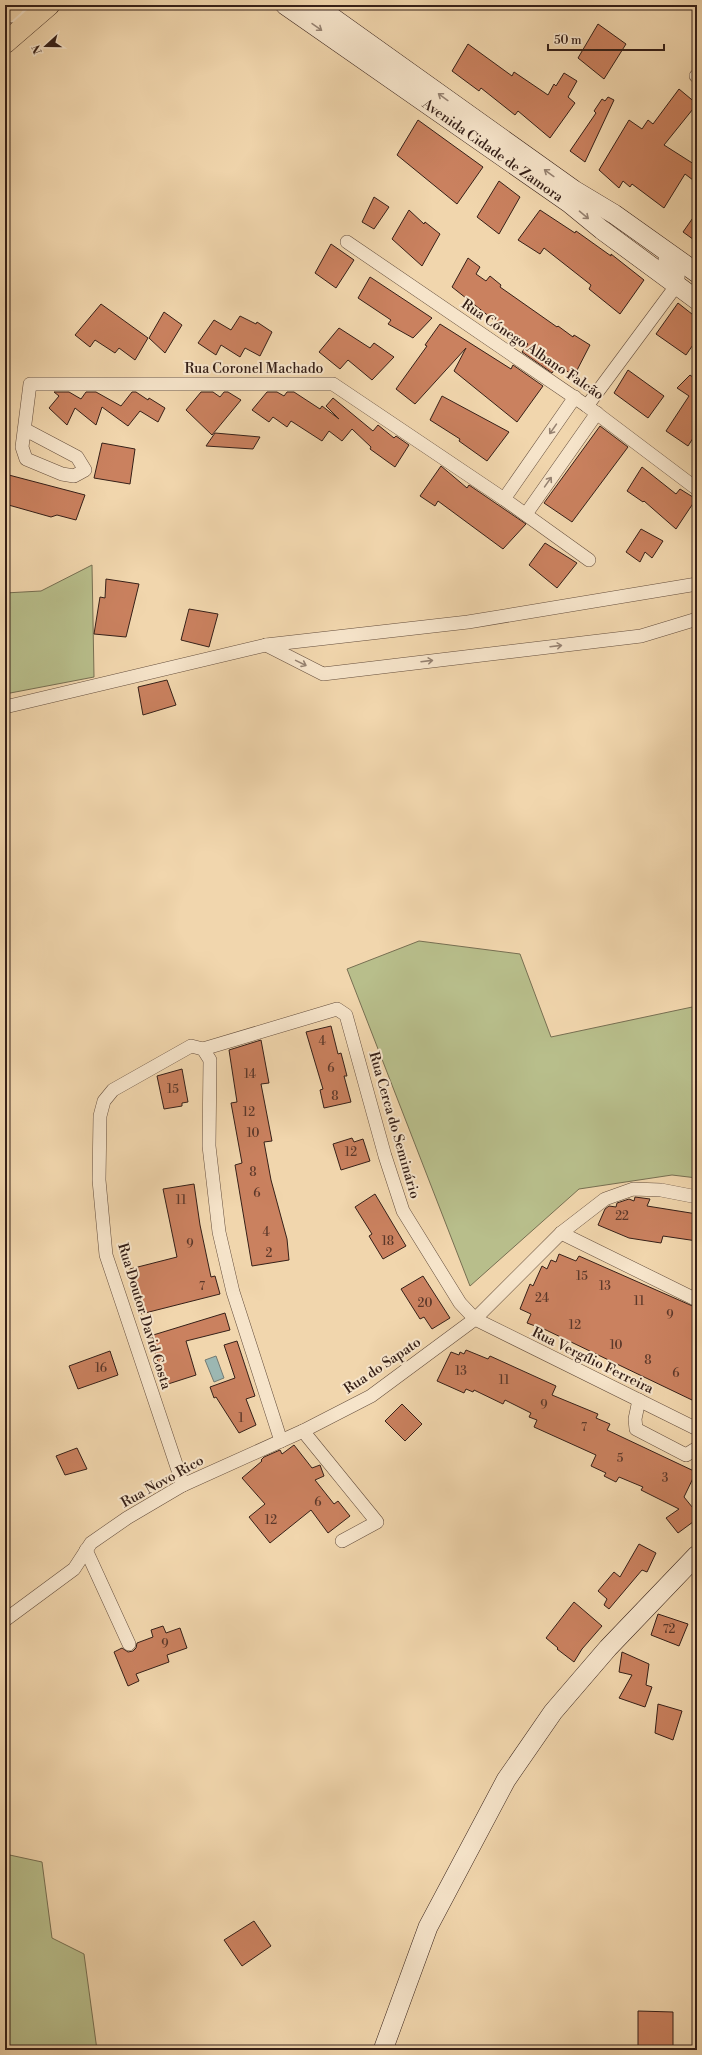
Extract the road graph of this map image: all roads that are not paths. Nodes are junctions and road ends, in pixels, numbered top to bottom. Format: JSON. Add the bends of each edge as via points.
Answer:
{"nodes":[{"id":1,"x":14,"y":5,"type":"edge"},
{"id":2,"x":31,"y":5,"type":"edge"},
{"id":3,"x":49,"y":5,"type":"edge"},
{"id":4,"x":286,"y":5,"type":"edge"},
{"id":5,"x":314,"y":5,"type":"edge"},
{"id":6,"x":5,"y":13,"type":"edge"},
{"id":7,"x":5,"y":16,"type":"edge"},
{"id":8,"x":5,"y":43,"type":"edge"},
{"id":9,"x":636,"y":230,"type":"junction"},
{"id":10,"x":347,"y":242,"type":"dead end"},
{"id":11,"x":697,"y":273,"type":"edge"},
{"id":12,"x":697,"y":282,"type":"edge"},
{"id":13,"x":676,"y":286,"type":"junction"},
{"id":14,"x":697,"y":300,"type":"edge"},
{"id":15,"x":575,"y":397,"type":"junction"},
{"id":16,"x":592,"y":409,"type":"junction"},
{"id":17,"x":24,"y":429,"type":"junction"},
{"id":18,"x":697,"y":489,"type":"edge"},
{"id":19,"x":504,"y":499,"type":"junction"},
{"id":20,"x":526,"y":514,"type":"junction"},
{"id":21,"x":589,"y":560,"type":"dead end"},
{"id":22,"x":697,"y":584,"type":"edge"},
{"id":23,"x":697,"y":619,"type":"edge"},
{"id":24,"x":266,"y":645,"type":"junction"},
{"id":25,"x":5,"y":707,"type":"edge"},
{"id":26,"x":346,"y":1015,"type":"joint"},
{"id":27,"x":203,"y":1049,"type":"junction"},
{"id":28,"x":697,"y":1197,"type":"edge"},
{"id":29,"x":561,"y":1233,"type":"junction"},
{"id":30,"x":697,"y":1300,"type":"edge"},
{"id":31,"x":475,"y":1319,"type":"junction"},
{"id":32,"x":639,"y":1400,"type":"junction"},
{"id":33,"x":697,"y":1429,"type":"edge"},
{"id":34,"x":303,"y":1431,"type":"junction"},
{"id":35,"x":281,"y":1441,"type":"junction"},
{"id":36,"x":697,"y":1448,"type":"edge"},
{"id":37,"x":183,"y":1485,"type":"junction"},
{"id":38,"x":342,"y":1541,"type":"dead end"},
{"id":39,"x":86,"y":1550,"type":"junction"},
{"id":40,"x":697,"y":1555,"type":"edge"},
{"id":41,"x":5,"y":1620,"type":"edge"},
{"id":42,"x":129,"y":1644,"type":"dead end"},
{"id":43,"x":382,"y":2047,"type":"edge"}],
"edges":[{"from":1,"to":6,"type":"main road"},
{"from":2,"to":7,"type":"street","via":[[18,16]]},
{"from":3,"to":8,"type":"main road"},
{"from":4,"to":13,"type":"street","name":"Avenida Cidade de Zamora","one_way":true,"via":[[569,203]]},
{"from":9,"to":5,"type":"street","name":"Avenida Cidade de Zamora","one_way":true,"via":[[574,190]]},
{"from":9,"to":11,"type":"street","name":"Avenida Cidade de Zamora"},
{"from":9,"to":13,"type":"street","via":[[642,241],[677,269],[680,278]]},
{"from":10,"to":15,"type":"street","name":"Rua Cónego Albano Falcão"},
{"from":12,"to":13,"type":"street"},
{"from":13,"to":14,"type":"street","name":"Avenida Cidade de Zamora"},
{"from":13,"to":16,"type":"street"},
{"from":15,"to":16,"type":"street","name":"Rua Cónego Albano Falcão"},
{"from":15,"to":19,"type":"street","one_way":true},
{"from":16,"to":18,"type":"street","name":"Rua Cónego Albano Falcão"},
{"from":20,"to":16,"type":"street","one_way":true},
{"from":17,"to":17,"type":"street","name":"Rua Coronel Machado","via":[[22,447],[26,459],[62,474],[74,476],[85,470],[77,457]]},
{"from":17,"to":19,"type":"street","name":"Rua Coronel Machado","via":[[30,384],[333,384]]},
{"from":19,"to":20,"type":"street","name":"Rua Coronel Machado"},
{"from":20,"to":21,"type":"street","name":"Rua Coronel Machado"},
{"from":22,"to":24,"type":"street","via":[[468,622]]},
{"from":24,"to":23,"type":"street","one_way":true,"via":[[323,674],[641,636]]},
{"from":24,"to":25,"type":"street"},
{"from":26,"to":27,"type":"street","name":"Rua Doutor David Costa","via":[[337,1009]]},
{"from":26,"to":31,"type":"street","name":"Rua Cerca do Seminário","via":[[385,1156],[403,1210],[460,1303]]},
{"from":27,"to":35,"type":"street","via":[[210,1060],[209,1146],[219,1232],[233,1292]]},
{"from":27,"to":37,"type":"street","name":"Rua Doutor David Costa","via":[[191,1046],[113,1090],[104,1101],[100,1116],[99,1180],[106,1255]]},
{"from":28,"to":29,"type":"street","name":"Rua do Sapato","via":[[662,1190],[633,1189],[605,1199]]},
{"from":29,"to":30,"type":"street"},
{"from":29,"to":31,"type":"street","name":"Rua do Sapato"},
{"from":31,"to":32,"type":"street","name":"Rua Vergílio Ferreira"},
{"from":31,"to":34,"type":"street","name":"Rua do Sapato","via":[[371,1396]]},
{"from":32,"to":33,"type":"street","name":"Rua Vergílio Ferreira"},
{"from":32,"to":36,"type":"street","via":[[635,1419],[636,1429],[686,1455]]},
{"from":34,"to":35,"type":"street","name":"Rua do Sapato"},
{"from":34,"to":38,"type":"street","via":[[377,1522]]},
{"from":35,"to":37,"type":"street","name":"Rua Novo Rico"},
{"from":37,"to":39,"type":"street","name":"Rua Novo Rico","via":[[127,1518],[91,1543]]},
{"from":39,"to":41,"type":"street","name":"Rua Novo Rico","via":[[74,1568]]},
{"from":39,"to":42,"type":"street"},
{"from":40,"to":43,"type":"street","via":[[608,1648],[558,1706],[506,1780],[428,1927]]}]}
